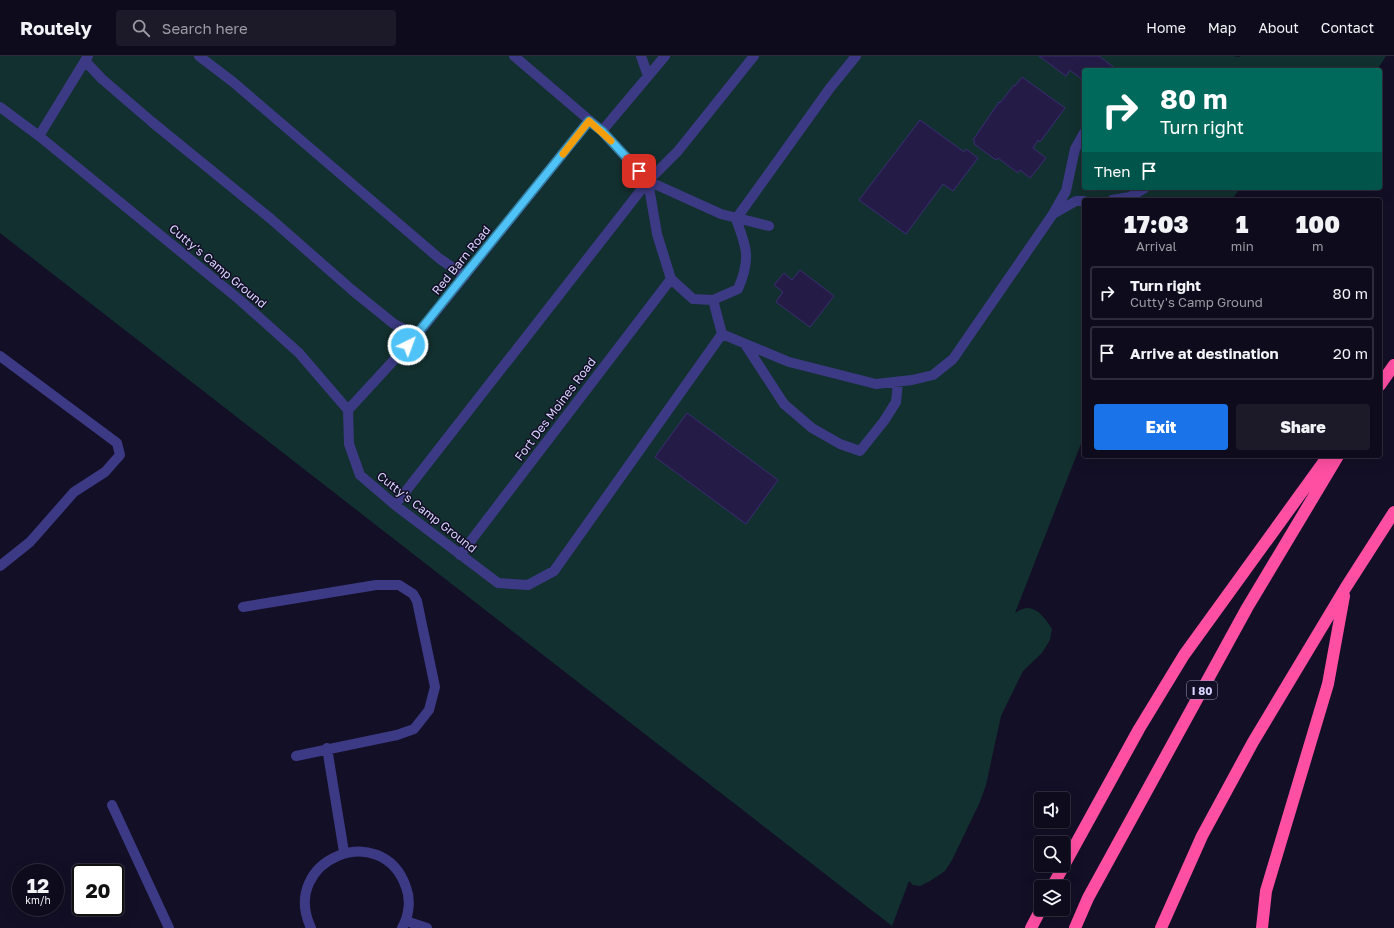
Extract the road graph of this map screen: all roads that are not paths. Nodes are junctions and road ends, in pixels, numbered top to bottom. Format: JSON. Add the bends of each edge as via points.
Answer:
{"nodes":[{"id":1,"x":199,"y":56,"type":"edge"},
{"id":2,"x":514,"y":56,"type":"edge"},
{"id":3,"x":641,"y":56,"type":"edge"},
{"id":4,"x":665,"y":56,"type":"edge"},
{"id":5,"x":754,"y":56,"type":"edge"},
{"id":6,"x":856,"y":56,"type":"edge"},
{"id":7,"x":87,"y":58,"type":"edge"},
{"id":8,"x":648,"y":76,"type":"junction"},
{"id":9,"x":0,"y":107,"type":"edge"},
{"id":10,"x":589,"y":121,"type":"junction"},
{"id":11,"x":602,"y":131,"type":"junction"},
{"id":12,"x":39,"y":136,"type":"junction"},
{"id":13,"x":1082,"y":137,"type":"edge"},
{"id":14,"x":648,"y":181,"type":"junction"},
{"id":15,"x":1142,"y":190,"type":"edge"},
{"id":16,"x":1124,"y":198,"type":"edge"},
{"id":17,"x":1082,"y":201,"type":"edge"},
{"id":18,"x":1054,"y":214,"type":"junction"},
{"id":19,"x":736,"y":219,"type":"junction"},
{"id":20,"x":768,"y":226,"type":"dead end"},
{"id":21,"x":465,"y":276,"type":"junction"},
{"id":22,"x":671,"y":278,"type":"junction"},
{"id":23,"x":712,"y":300,"type":"junction"},
{"id":24,"x":722,"y":334,"type":"junction"},
{"id":25,"x":418,"y":335,"type":"junction"},
{"id":26,"x":745,"y":344,"type":"junction"},
{"id":27,"x":0,"y":356,"type":"edge"},
{"id":28,"x":1394,"y":365,"type":"edge"},
{"id":29,"x":898,"y":382,"type":"junction"},
{"id":30,"x":1382,"y":383,"type":"edge"},
{"id":31,"x":348,"y":410,"type":"junction"},
{"id":32,"x":1327,"y":458,"type":"edge"},
{"id":33,"x":1337,"y":458,"type":"edge"},
{"id":34,"x":395,"y":505,"type":"junction"},
{"id":35,"x":1394,"y":512,"type":"edge"},
{"id":36,"x":460,"y":555,"type":"junction"},
{"id":37,"x":0,"y":566,"type":"edge"},
{"id":38,"x":1346,"y":587,"type":"junction"},
{"id":39,"x":243,"y":607,"type":"dead end"},
{"id":40,"x":327,"y":748,"type":"junction"},
{"id":41,"x":296,"y":756,"type":"dead end"},
{"id":42,"x":112,"y":805,"type":"dead end"},
{"id":43,"x":344,"y":852,"type":"junction"},
{"id":44,"x":1056,"y":880,"type":"edge"},
{"id":45,"x":1037,"y":916,"type":"edge"},
{"id":46,"x":404,"y":924,"type":"edge"},
{"id":47,"x":169,"y":928,"type":"edge"},
{"id":48,"x":311,"y":928,"type":"edge"},
{"id":49,"x":427,"y":928,"type":"edge"},
{"id":50,"x":1031,"y":928,"type":"edge"},
{"id":51,"x":1075,"y":928,"type":"edge"},
{"id":52,"x":1161,"y":928,"type":"edge"},
{"id":53,"x":1262,"y":928,"type":"edge"}],
"edges":[{"from":1,"to":21,"type":"street","via":[[440,259]]},
{"from":2,"to":10,"type":"street"},
{"from":3,"to":8,"type":"street"},
{"from":4,"to":8,"type":"street"},
{"from":5,"to":14,"type":"street","via":[[678,150]]},
{"from":6,"to":19,"type":"street"},
{"from":7,"to":12,"type":"street"},
{"from":7,"to":25,"type":"street","via":[[102,79],[271,219],[352,290],[394,324]]},
{"from":8,"to":11,"type":"street"},
{"from":9,"to":12,"type":"street","name":"Cutty's Camp Ground"},
{"from":10,"to":11,"type":"street"},
{"from":10,"to":21,"type":"street","name":"Red Barn Road"},
{"from":11,"to":14,"type":"street"},
{"from":12,"to":31,"type":"street","name":"Cutty's Camp Ground","via":[[241,301],[299,353]]},
{"from":13,"to":18,"type":"street","via":[[1075,149],[1066,192]]},
{"from":14,"to":19,"type":"street"},
{"from":14,"to":22,"type":"street","via":[[657,234]]},
{"from":14,"to":34,"type":"street"},
{"from":15,"to":16,"type":"street"},
{"from":17,"to":18,"type":"street","via":[[1076,201]]},
{"from":18,"to":29,"type":"street","via":[[953,359],[933,375]]},
{"from":19,"to":20,"type":"street"},
{"from":19,"to":23,"type":"street","via":[[746,246],[745,272],[738,289]]},
{"from":21,"to":25,"type":"street","name":"Red Barn Road"},
{"from":22,"to":23,"type":"street","via":[[693,299]]},
{"from":22,"to":36,"type":"street","name":"Fort Des Moines Road"},
{"from":23,"to":24,"type":"street"},
{"from":24,"to":26,"type":"street"},
{"from":24,"to":36,"type":"street","name":"Cutty's Camp Ground","via":[[554,571],[528,585],[498,583]]},
{"from":25,"to":31,"type":"street","name":"Red Barn Road"},
{"from":26,"to":29,"type":"street","via":[[789,362],[834,374],[876,384]]},
{"from":26,"to":29,"type":"street","via":[[784,404],[812,428],[840,444],[860,451],[896,402]]},
{"from":27,"to":37,"type":"street","via":[[117,443],[120,455],[105,472],[74,492],[30,542]]},
{"from":28,"to":30,"type":"highway"},
{"from":31,"to":34,"type":"street","name":"Cutty's Camp Ground","via":[[349,444],[360,475]]},
{"from":32,"to":44,"type":"highway","via":[[1184,655],[1139,729]]},
{"from":33,"to":51,"type":"highway","number":"I 80","via":[[1247,608],[1088,898]]},
{"from":34,"to":36,"type":"street","name":"Cutty's Camp Ground"},
{"from":35,"to":38,"type":"highway"},
{"from":38,"to":52,"type":"highway","via":[[1253,742],[1202,836]]},
{"from":38,"to":53,"type":"highway","via":[[1328,684],[1266,891]]},
{"from":39,"to":40,"type":"street","via":[[376,585],[399,585],[413,594],[417,601],[435,687],[429,710],[414,729],[398,735]]},
{"from":40,"to":41,"type":"street"},
{"from":40,"to":43,"type":"street"},
{"from":42,"to":47,"type":"street"},
{"from":43,"to":46,"type":"street","via":[[372,853],[396,868],[404,880],[408,893],[409,907]]},
{"from":43,"to":48,"type":"street","via":[[324,863],[310,882],[305,905]]},
{"from":45,"to":50,"type":"highway"},
{"from":46,"to":49,"type":"street"}]}
